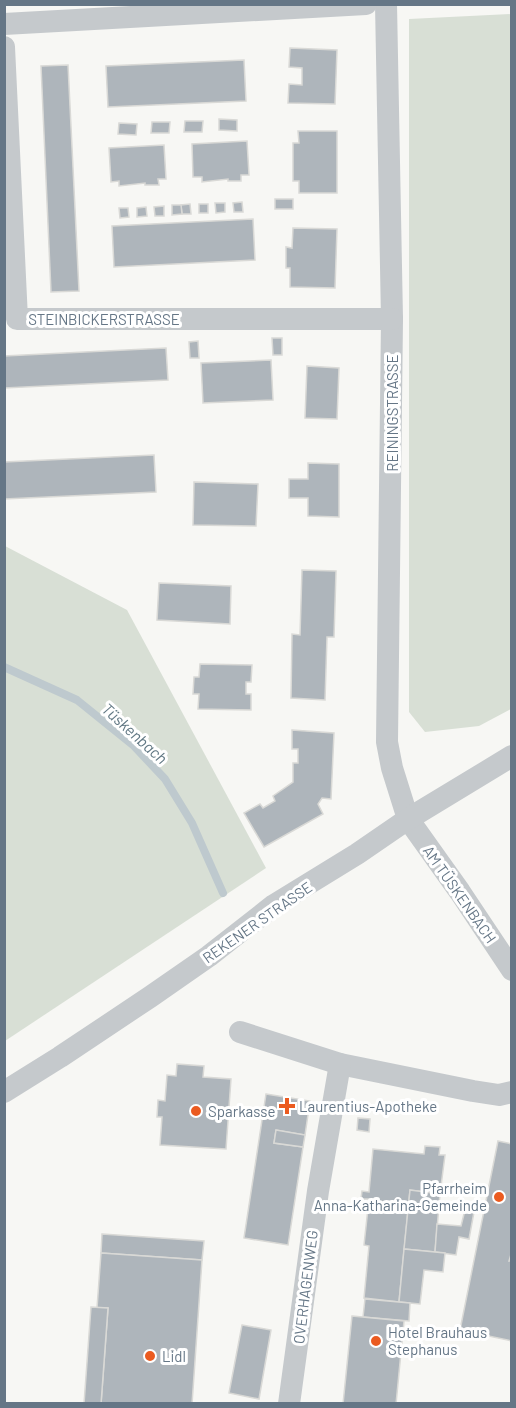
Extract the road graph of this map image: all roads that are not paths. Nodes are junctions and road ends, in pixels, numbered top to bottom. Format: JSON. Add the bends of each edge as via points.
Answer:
{"nodes":[{"id":1,"x":366,"y":4,"type":"edge"},
{"id":2,"x":386,"y":4,"type":"edge"},
{"id":3,"x":4,"y":24,"type":"edge"},
{"id":4,"x":4,"y":47,"type":"edge"},
{"id":5,"x":392,"y":319,"type":"junction"},
{"id":6,"x":512,"y":756,"type":"edge"},
{"id":7,"x":408,"y":819,"type":"junction"},
{"id":8,"x":512,"y":970,"type":"edge"},
{"id":9,"x":240,"y":1032,"type":"dead end"},
{"id":10,"x":340,"y":1064,"type":"junction"},
{"id":11,"x":4,"y":1092,"type":"edge"},
{"id":12,"x":512,"y":1092,"type":"edge"},
{"id":13,"x":289,"y":1404,"type":"edge"}],
"edges":[{"from":1,"to":3,"type":"street"},
{"from":2,"to":5,"type":"street","name":"REININGSTRASSE"},
{"from":4,"to":5,"type":"street","name":"STEINBICKERSTRASSE","via":[[17,319]]},
{"from":5,"to":7,"type":"street","name":"REININGSTRASSE","via":[[387,742]]},
{"from":6,"to":7,"type":"street","name":"REKENER STRASSE"},
{"from":7,"to":8,"type":"street","name":"AM TÜSKENBACH"},
{"from":7,"to":11,"type":"street","name":"REKENER STRASSE","via":[[274,905],[209,956]]},
{"from":9,"to":10,"type":"street"},
{"from":10,"to":12,"type":"street","via":[[473,1091],[499,1095]]},
{"from":10,"to":13,"type":"street","name":"OVERHAGENWEG"}]}
